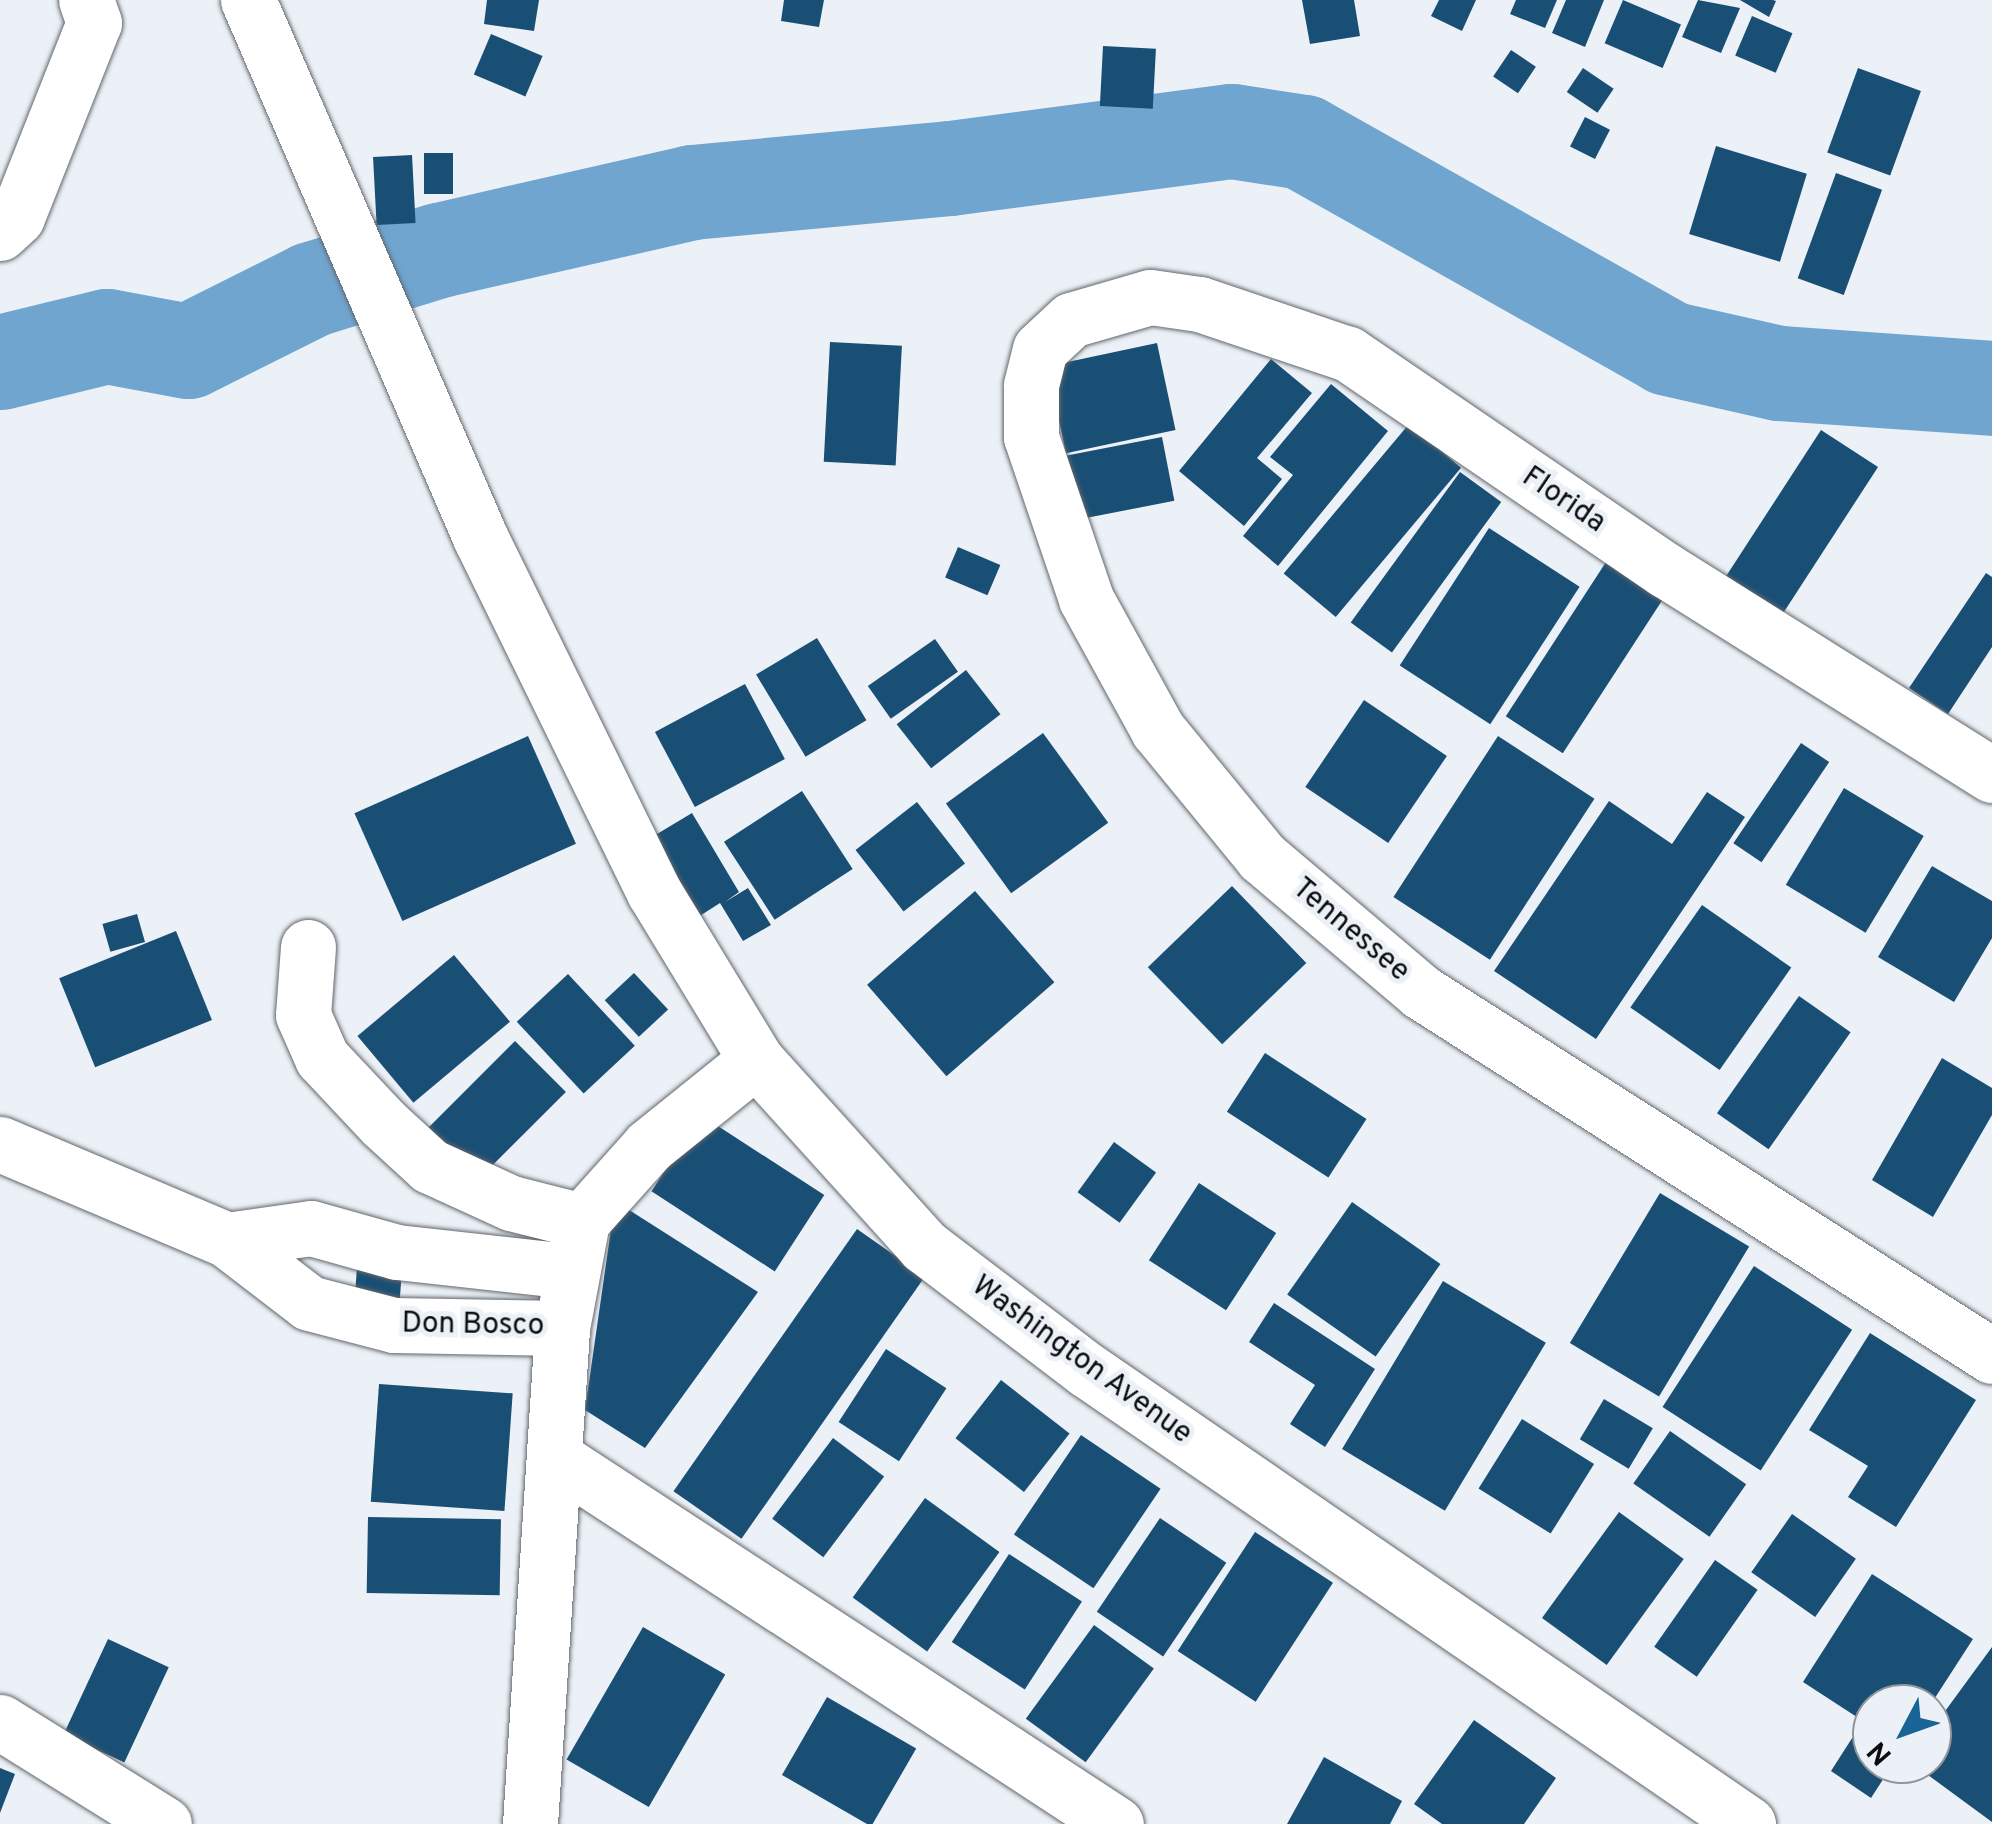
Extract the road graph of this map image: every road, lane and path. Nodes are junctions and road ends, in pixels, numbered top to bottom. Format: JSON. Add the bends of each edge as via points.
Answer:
{"nodes":[{"id":1,"x":86,"y":0,"type":"edge"},
{"id":2,"x":248,"y":0,"type":"edge"},
{"id":3,"x":0,"y":233,"type":"edge"},
{"id":4,"x":1110,"y":307,"type":"joint"},
{"id":5,"x":1992,"y":774,"type":"edge"},
{"id":6,"x":308,"y":947,"type":"dead end"},
{"id":7,"x":756,"y":1060,"type":"junction"},
{"id":8,"x":0,"y":1144,"type":"edge"},
{"id":9,"x":227,"y":1240,"type":"junction"},
{"id":10,"x":576,"y":1246,"type":"junction"},
{"id":11,"x":562,"y":1328,"type":"junction"},
{"id":12,"x":1992,"y":1356,"type":"edge"},
{"id":13,"x":554,"y":1457,"type":"junction"},
{"id":14,"x":0,"y":1722,"type":"edge"},
{"id":15,"x":535,"y":1821,"type":"edge"},
{"id":16,"x":164,"y":1824,"type":"edge"},
{"id":17,"x":1116,"y":1824,"type":"edge"},
{"id":18,"x":1748,"y":1824,"type":"edge"}],
"edges":[{"from":1,"to":3,"type":"street","via":[[94,23],[17,217]]},
{"from":2,"to":7,"type":"street","name":"Washington Avenue","via":[[480,537],[654,892]]},
{"from":4,"to":5,"type":"street","name":"Florida","via":[[1150,297],[1199,304],[1348,354],[1665,570]]},
{"from":4,"to":12,"type":"street","name":"Tennessee","via":[[1071,320],[1040,349],[1031,386],[1031,437],[1086,600],[1158,730],[1262,857],[1421,992]]},
{"from":6,"to":10,"type":"street","via":[[303,1015],[322,1058],[430,1166],[511,1203]]},
{"from":7,"to":10,"type":"street","via":[[649,1146]]},
{"from":7,"to":18,"type":"street","name":"Washington Avenue","via":[[924,1246],[1087,1370]]},
{"from":8,"to":9,"type":"street","name":"Don Bosco"},
{"from":9,"to":10,"type":"street","name":"Don Bosco","via":[[311,1228],[397,1252]]},
{"from":9,"to":11,"type":"street","name":"Don Bosco","via":[[309,1303],[326,1308],[394,1325]]},
{"from":10,"to":11,"type":"street"},
{"from":11,"to":13,"type":"street"},
{"from":13,"to":15,"type":"street"},
{"from":13,"to":17,"type":"street"},
{"from":14,"to":16,"type":"street"}]}
